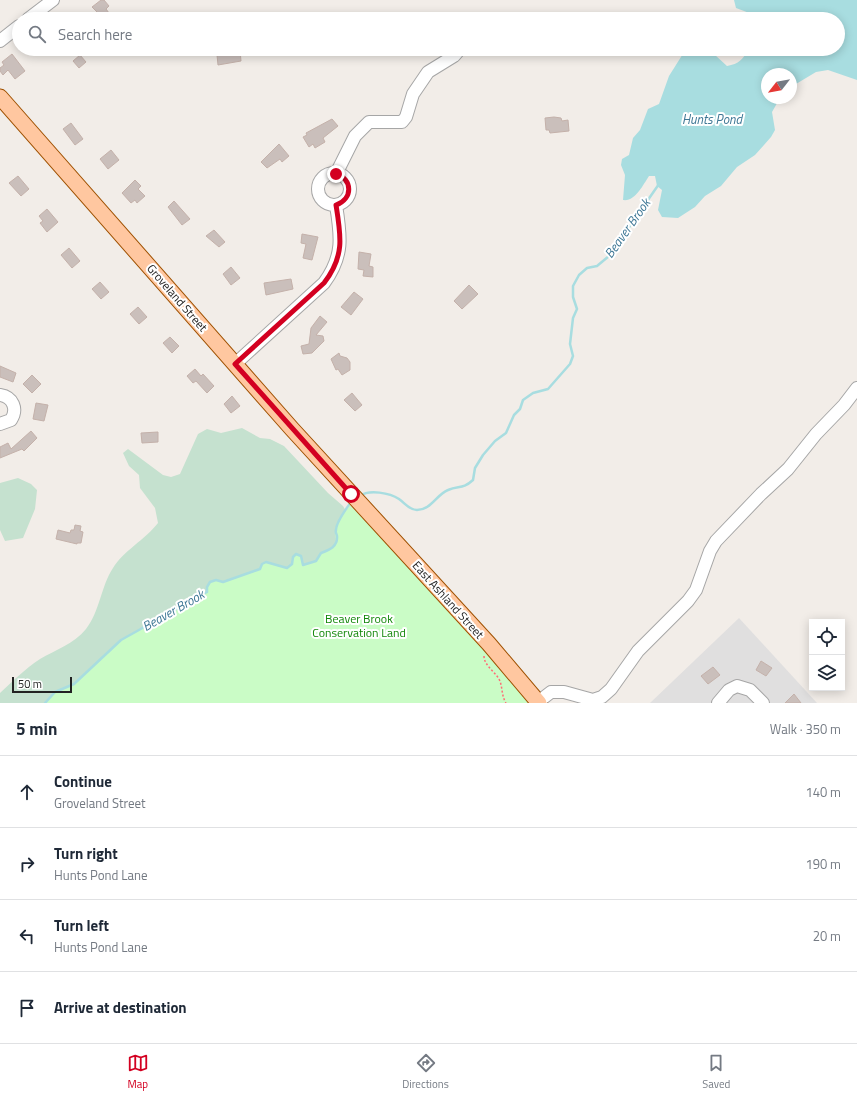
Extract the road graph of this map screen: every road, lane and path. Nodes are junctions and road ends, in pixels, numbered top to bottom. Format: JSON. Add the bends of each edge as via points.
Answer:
{"nodes":[{"id":1,"x":53,"y":0,"type":"edge"},
{"id":2,"x":37,"y":12,"type":"edge"},
{"id":3,"x":12,"y":31,"type":"edge"},
{"id":4,"x":0,"y":40,"type":"edge"},
{"id":5,"x":454,"y":56,"type":"edge"},
{"id":6,"x":0,"y":97,"type":"edge"},
{"id":7,"x":336,"y":174,"type":"junction"},
{"id":8,"x":336,"y":205,"type":"junction"},
{"id":9,"x":235,"y":364,"type":"junction"},
{"id":10,"x":857,"y":388,"type":"edge"},
{"id":11,"x":0,"y":395,"type":"edge"},
{"id":12,"x":0,"y":424,"type":"edge"},
{"id":13,"x":355,"y":498,"type":"joint"},
{"id":14,"x":489,"y":644,"type":"junction"},
{"id":15,"x":506,"y":703,"type":"edge"},
{"id":16,"x":538,"y":703,"type":"edge"},
{"id":17,"x":718,"y":703,"type":"edge"},
{"id":18,"x":763,"y":703,"type":"edge"}],
"edges":[{"from":1,"to":2,"type":"street"},
{"from":3,"to":4,"type":"street"},
{"from":5,"to":7,"type":"street","via":[[428,72],[413,94],[402,122],[369,122],[356,136]]},
{"from":6,"to":9,"type":"main road","name":"Groveland Street"},
{"from":7,"to":8,"type":"street","via":[[348,182],[349,192],[345,200]]},
{"from":7,"to":8,"type":"street","via":[[323,178],[318,187],[324,201]]},
{"from":8,"to":9,"type":"street","via":[[341,232],[334,270],[324,283]]},
{"from":9,"to":13,"type":"main road","name":"Groveland Street"},
{"from":10,"to":16,"type":"street","via":[[788,469],[716,541],[696,590],[638,651],[611,689],[602,697],[593,700],[564,692],[551,692]]},
{"from":11,"to":12,"type":"street","via":[[12,401],[15,411],[11,420]]},
{"from":13,"to":14,"type":"main road","name":"East Ashland Street"},
{"from":14,"to":15,"type":"path","via":[[485,662],[499,680]]},
{"from":14,"to":16,"type":"main road","name":"East Ashland Street"},
{"from":17,"to":18,"type":"street","via":[[729,690],[737,686],[750,690]]}]}
